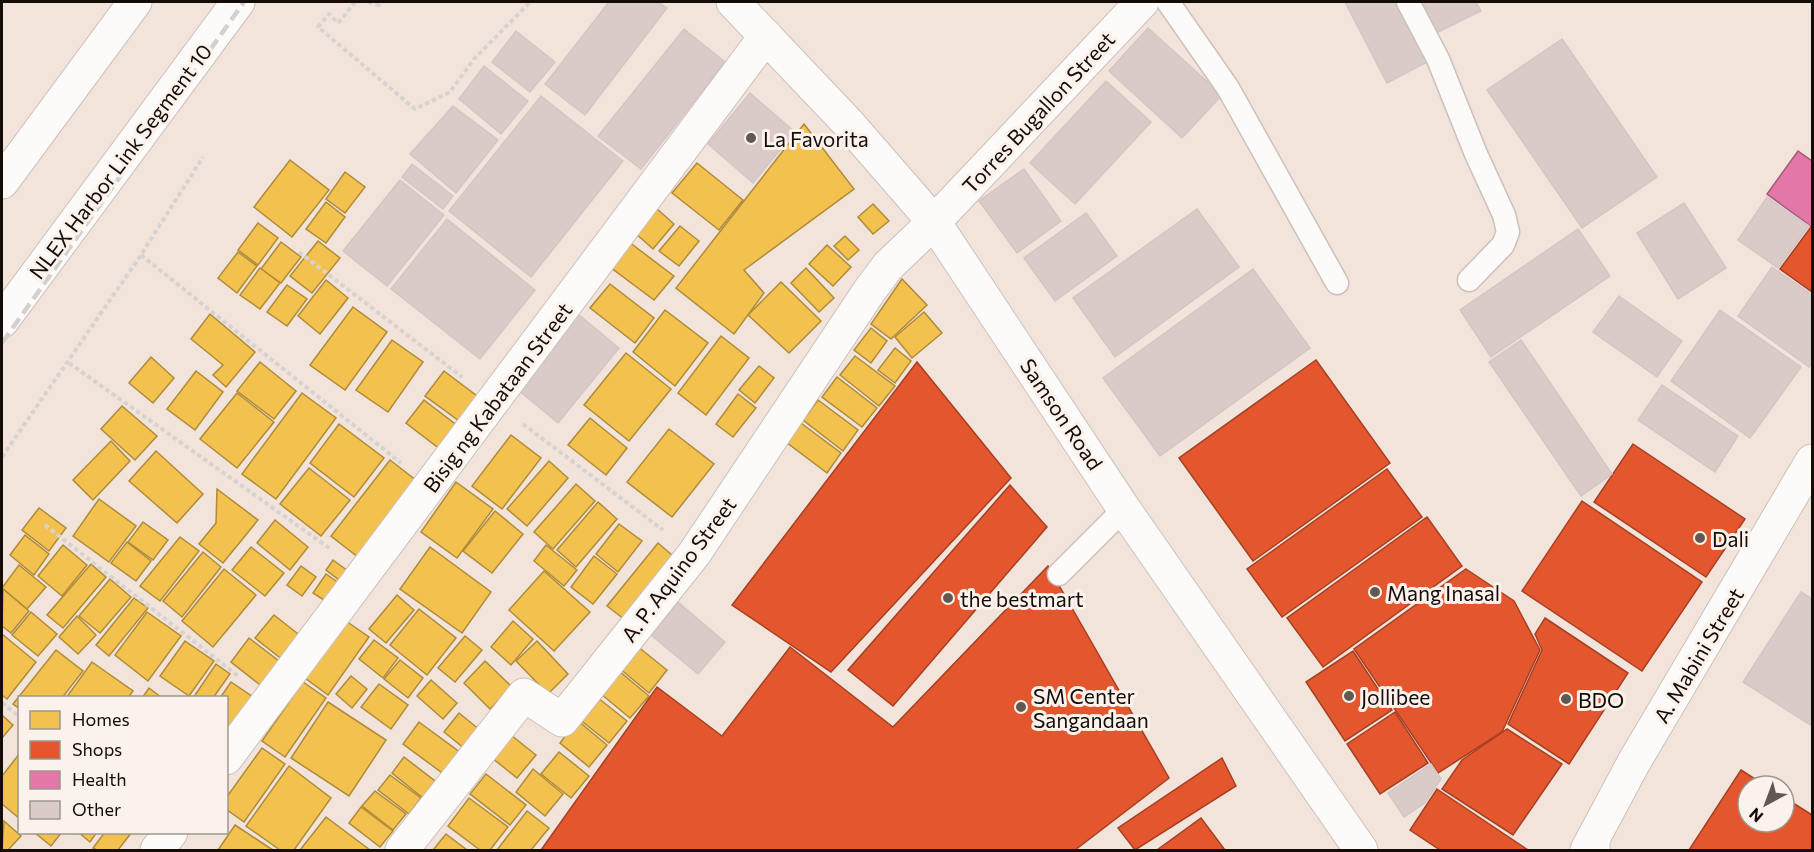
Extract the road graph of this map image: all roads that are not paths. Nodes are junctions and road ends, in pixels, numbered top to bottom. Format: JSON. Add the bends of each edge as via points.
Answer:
{"nodes":[{"id":1,"x":135,"y":2,"type":"edge"},
{"id":2,"x":238,"y":2,"type":"edge"},
{"id":3,"x":733,"y":2,"type":"edge"},
{"id":4,"x":1142,"y":2,"type":"edge"},
{"id":5,"x":1167,"y":2,"type":"edge"},
{"id":6,"x":1407,"y":2,"type":"edge"},
{"id":7,"x":766,"y":36,"type":"junction"},
{"id":8,"x":2,"y":182,"type":"edge"},
{"id":9,"x":934,"y":222,"type":"junction"},
{"id":10,"x":1469,"y":280,"type":"dead end"},
{"id":11,"x":1337,"y":283,"type":"dead end"},
{"id":12,"x":2,"y":321,"type":"edge"},
{"id":13,"x":1812,"y":461,"type":"edge"},
{"id":14,"x":1124,"y":509,"type":"junction"},
{"id":15,"x":1059,"y":574,"type":"dead end"},
{"id":16,"x":228,"y":755,"type":"edge"},
{"id":17,"x":169,"y":834,"type":"edge"},
{"id":18,"x":1591,"y":847,"type":"edge"},
{"id":19,"x":157,"y":850,"type":"edge"},
{"id":20,"x":402,"y":850,"type":"edge"},
{"id":21,"x":1361,"y":850,"type":"edge"}],
"edges":[{"from":1,"to":8,"type":"main road"},
{"from":2,"to":12,"type":"main road","name":"NLEX Harbor Link Segment 10"},
{"from":3,"to":7,"type":"main road","name":"Samson Road"},
{"from":4,"to":9,"type":"main road","name":"Torres Bugallon Street"},
{"from":5,"to":11,"type":"lane","via":[[1228,88]]},
{"from":6,"to":10,"type":"lane","via":[[1442,68],[1508,232],[1503,245]]},
{"from":7,"to":9,"type":"main road","name":"Samson Road"},
{"from":7,"to":16,"type":"main road","name":"Bisig ng Kabataan Street"},
{"from":9,"to":14,"type":"main road","name":"Samson Road"},
{"from":9,"to":20,"type":"main road","name":"A. P. Aquino Street","via":[[888,266],[870,290],[694,554],[562,720],[524,695]]},
{"from":13,"to":18,"type":"main road","name":"A. Mabini Street","via":[[1634,762]]},
{"from":14,"to":15,"type":"lane"},
{"from":14,"to":21,"type":"main road","name":"Samson Road"},
{"from":17,"to":19,"type":"main road"}]}
